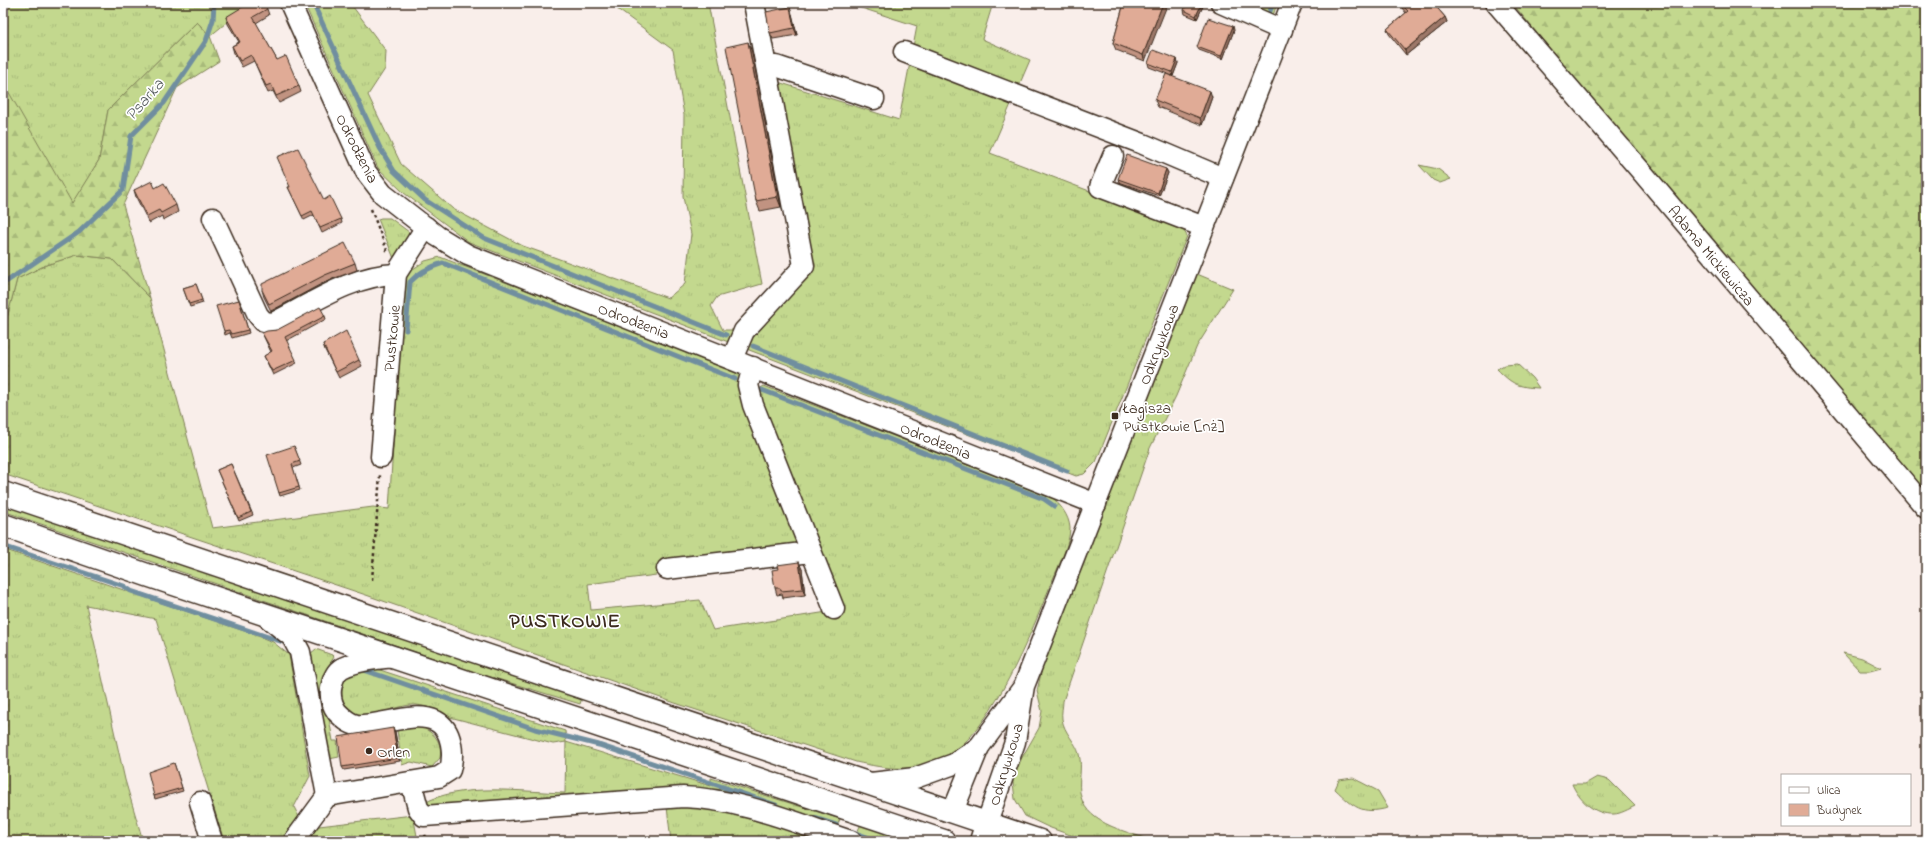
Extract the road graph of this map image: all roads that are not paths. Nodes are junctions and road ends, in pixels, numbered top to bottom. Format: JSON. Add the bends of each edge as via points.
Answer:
{"nodes":[{"id":1,"x":290,"y":3,"type":"edge"},
{"id":2,"x":754,"y":3,"type":"edge"},
{"id":3,"x":1221,"y":3,"type":"edge"},
{"id":4,"x":1292,"y":3,"type":"edge"},
{"id":5,"x":1496,"y":3,"type":"edge"},
{"id":6,"x":1282,"y":30,"type":"junction"},
{"id":7,"x":904,"y":52,"type":"dead end"},
{"id":8,"x":767,"y":67,"type":"junction"},
{"id":9,"x":874,"y":99,"type":"dead end"},
{"id":10,"x":1113,"y":156,"type":"dead end"},
{"id":11,"x":1223,"y":178,"type":"junction"},
{"id":12,"x":213,"y":218,"type":"dead end"},
{"id":13,"x":1204,"y":227,"type":"junction"},
{"id":14,"x":426,"y":228,"type":"junction"},
{"id":15,"x":396,"y":274,"type":"junction"},
{"id":16,"x":732,"y":359,"type":"junction"},
{"id":17,"x":753,"y":367,"type":"junction"},
{"id":18,"x":381,"y":457,"type":"road end"},
{"id":19,"x":3,"y":493,"type":"edge"},
{"id":20,"x":1923,"y":498,"type":"edge"},
{"id":21,"x":1096,"y":504,"type":"junction"},
{"id":22,"x":3,"y":525,"type":"edge"},
{"id":23,"x":811,"y":552,"type":"junction"},
{"id":24,"x":667,"y":569,"type":"dead end"},
{"id":25,"x":834,"y":609,"type":"dead end"},
{"id":26,"x":258,"y":611,"type":"junction"},
{"id":27,"x":396,"y":657,"type":"junction"},
{"id":28,"x":1024,"y":686,"type":"junction"},
{"id":29,"x":979,"y":747,"type":"junction"},
{"id":30,"x":411,"y":782,"type":"junction"},
{"id":31,"x":871,"y":783,"type":"junction"},
{"id":32,"x":327,"y":796,"type":"junction"},
{"id":33,"x":200,"y":802,"type":"dead end"},
{"id":34,"x":953,"y":811,"type":"junction"},
{"id":35,"x":984,"y":832,"type":"edge"},
{"id":36,"x":212,"y":841,"type":"edge"},
{"id":37,"x":294,"y":841,"type":"edge"},
{"id":38,"x":851,"y":841,"type":"edge"},
{"id":39,"x":943,"y":841,"type":"edge"},
{"id":40,"x":1040,"y":841,"type":"edge"}],
"edges":[{"from":1,"to":14,"type":"street","name":"Odrodzenia","via":[[366,172],[383,194]]},
{"from":2,"to":8,"type":"street"},
{"from":3,"to":6,"type":"street"},
{"from":4,"to":6,"type":"street","name":"Odkrywkowa"},
{"from":5,"to":20,"type":"street","name":"Adama Mickiewicza"},
{"from":6,"to":11,"type":"street","name":"Odkrywkowa"},
{"from":7,"to":11,"type":"street","via":[[1144,144]]},
{"from":8,"to":9,"type":"street","via":[[776,66]]},
{"from":8,"to":16,"type":"street","via":[[804,266],[744,331]]},
{"from":10,"to":13,"type":"street","via":[[1100,187]]},
{"from":11,"to":13,"type":"street","name":"Odkrywkowa"},
{"from":12,"to":15,"type":"street","via":[[258,316],[264,322],[273,323],[369,277]]},
{"from":13,"to":21,"type":"street","name":"Odkrywkowa"},
{"from":14,"to":15,"type":"street","name":"Pustkowie"},
{"from":14,"to":16,"type":"street","name":"Odrodzenia","via":[[468,255]]},
{"from":15,"to":18,"type":"street","name":"Pustkowie"},
{"from":16,"to":17,"type":"street","name":"Odrodzenia"},
{"from":17,"to":21,"type":"street","name":"Odrodzenia"},
{"from":17,"to":23,"type":"street","via":[[748,385],[753,405]]},
{"from":19,"to":31,"type":"main road"},
{"from":21,"to":28,"type":"street","name":"Odkrywkowa"},
{"from":22,"to":26,"type":"main road"},
{"from":23,"to":24,"type":"street"},
{"from":23,"to":25,"type":"street"},
{"from":26,"to":27,"type":"main road"},
{"from":26,"to":32,"type":"street","via":[[292,637],[300,652]]},
{"from":27,"to":30,"type":"street","via":[[356,662],[340,669],[332,680],[330,695],[334,708],[344,720],[357,725],[423,718],[437,721],[449,734],[453,757],[450,770],[439,777]]},
{"from":27,"to":39,"type":"main road"},
{"from":28,"to":29,"type":"street","name":"Odkrywkowa"},
{"from":28,"to":35,"type":"street","name":"Odkrywkowa","via":[[1015,742]]},
{"from":29,"to":31,"type":"street","name":"Odkrywkowa","via":[[954,764],[915,778]]},
{"from":29,"to":34,"type":"street","name":"Odkrywkowa"},
{"from":30,"to":32,"type":"street"},
{"from":30,"to":38,"type":"street","via":[[418,808],[424,816],[675,798],[708,798],[730,802]]},
{"from":31,"to":34,"type":"main road"},
{"from":32,"to":37,"type":"street"},
{"from":33,"to":36,"type":"street"},
{"from":34,"to":35,"type":"main road"},
{"from":34,"to":39,"type":"main road","name":"Odkrywkowa"},
{"from":35,"to":40,"type":"main road"}]}
